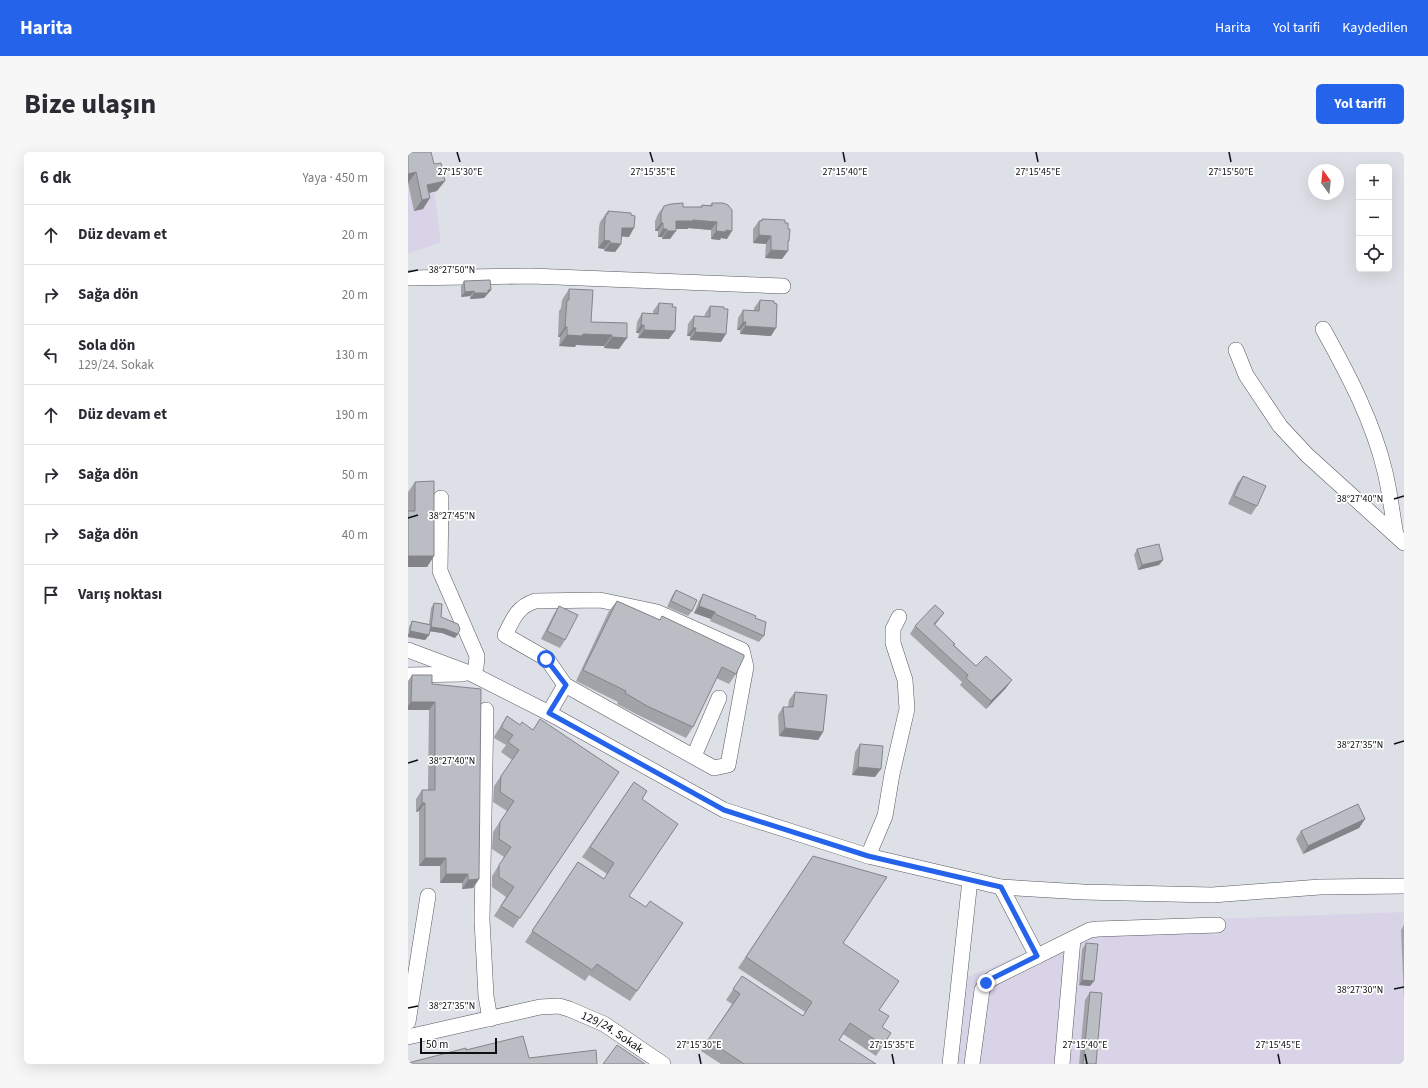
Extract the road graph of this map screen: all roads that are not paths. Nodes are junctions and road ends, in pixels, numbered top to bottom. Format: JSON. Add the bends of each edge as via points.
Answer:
{"nodes":[{"id":1,"x":408,"y":278,"type":"edge"},
{"id":2,"x":783,"y":286,"type":"dead end"},
{"id":3,"x":1323,"y":329,"type":"dead end"},
{"id":4,"x":1236,"y":350,"type":"dead end"},
{"id":5,"x":440,"y":498,"type":"dead end"},
{"id":6,"x":1400,"y":539,"type":"edge"},
{"id":7,"x":899,"y":617,"type":"dead end"},
{"id":8,"x":408,"y":650,"type":"edge"},
{"id":9,"x":472,"y":674,"type":"junction"},
{"id":10,"x":408,"y":675,"type":"edge"},
{"id":11,"x":566,"y":685,"type":"junction"},
{"id":12,"x":719,"y":698,"type":"dead end"},
{"id":13,"x":486,"y":710,"type":"dead end"},
{"id":14,"x":549,"y":713,"type":"junction"},
{"id":15,"x":694,"y":756,"type":"junction"},
{"id":16,"x":868,"y":856,"type":"junction"},
{"id":17,"x":970,"y":880,"type":"junction"},
{"id":18,"x":1404,"y":886,"type":"edge"},
{"id":19,"x":1001,"y":887,"type":"junction"},
{"id":20,"x":428,"y":896,"type":"dead end"},
{"id":21,"x":1218,"y":925,"type":"dead end"},
{"id":22,"x":1073,"y":939,"type":"junction"},
{"id":23,"x":1037,"y":956,"type":"junction"},
{"id":24,"x":490,"y":1019,"type":"junction"},
{"id":25,"x":408,"y":1022,"type":"edge"},
{"id":26,"x":408,"y":1037,"type":"edge"},
{"id":27,"x":663,"y":1064,"type":"edge"},
{"id":28,"x":950,"y":1064,"type":"edge"},
{"id":29,"x":972,"y":1064,"type":"edge"},
{"id":30,"x":1062,"y":1064,"type":"edge"}],
"edges":[{"from":1,"to":2,"type":"street","via":[[531,276]]},
{"from":3,"to":6,"type":"street","via":[[1367,416],[1385,471]]},
{"from":4,"to":6,"type":"street","via":[[1246,375],[1280,426],[1307,455]]},
{"from":5,"to":9,"type":"street","via":[[440,571],[476,656],[476,667]]},
{"from":7,"to":16,"type":"street","via":[[893,630],[893,643],[905,680],[907,709],[885,816]]},
{"from":8,"to":9,"type":"street"},
{"from":9,"to":10,"type":"street"},
{"from":9,"to":14,"type":"street"},
{"from":11,"to":14,"type":"street"},
{"from":11,"to":15,"type":"street"},
{"from":11,"to":15,"type":"street","via":[[546,659],[505,635],[522,607],[535,601],[600,600],[657,612],[742,650],[746,667],[728,765],[714,768]]},
{"from":12,"to":15,"type":"street"},
{"from":13,"to":24,"type":"street","via":[[482,920],[486,996]]},
{"from":14,"to":16,"type":"street","via":[[724,810]]},
{"from":16,"to":17,"type":"street"},
{"from":17,"to":19,"type":"street"},
{"from":17,"to":28,"type":"street"},
{"from":18,"to":19,"type":"street","via":[[1320,887],[1212,895]]},
{"from":19,"to":23,"type":"street"},
{"from":20,"to":25,"type":"street"},
{"from":21,"to":22,"type":"street","via":[[1098,929],[1090,930]]},
{"from":22,"to":23,"type":"street"},
{"from":22,"to":30,"type":"street"},
{"from":23,"to":29,"type":"street","via":[[986,983],[982,990]]},
{"from":24,"to":26,"type":"street"},
{"from":24,"to":27,"type":"street","name":"129/24. Sokak","via":[[540,1007],[560,1006],[604,1024]]}]}
